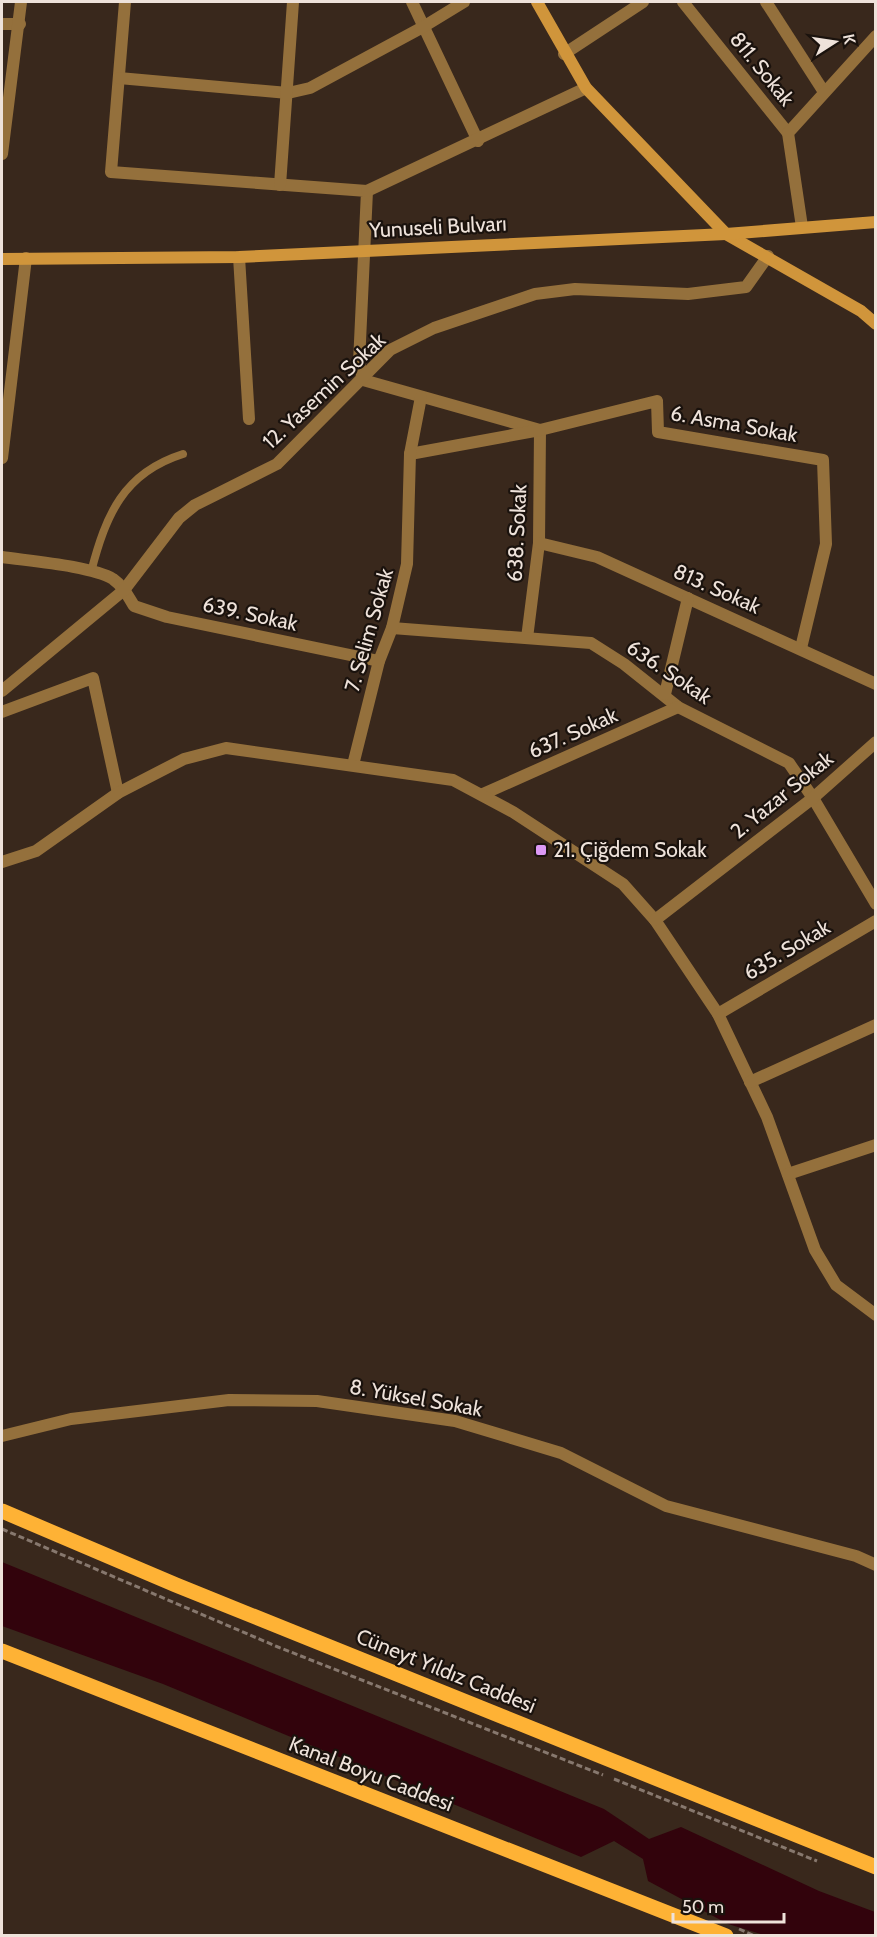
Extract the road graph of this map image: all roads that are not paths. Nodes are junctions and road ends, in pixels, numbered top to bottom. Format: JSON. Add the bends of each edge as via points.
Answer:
{"nodes":[{"id":1,"x":21,"y":2,"type":"edge"},
{"id":2,"x":125,"y":2,"type":"edge"},
{"id":3,"x":293,"y":2,"type":"edge"},
{"id":4,"x":412,"y":2,"type":"edge"},
{"id":5,"x":464,"y":2,"type":"edge"},
{"id":6,"x":537,"y":2,"type":"edge"},
{"id":7,"x":643,"y":2,"type":"edge"},
{"id":8,"x":683,"y":2,"type":"edge"},
{"id":9,"x":766,"y":2,"type":"edge"},
{"id":10,"x":2,"y":24,"type":"edge"},
{"id":11,"x":20,"y":24,"type":"junction"},
{"id":12,"x":423,"y":27,"type":"junction"},
{"id":13,"x":876,"y":36,"type":"edge"},
{"id":14,"x":564,"y":54,"type":"junction"},
{"id":15,"x":119,"y":78,"type":"junction"},
{"id":16,"x":586,"y":88,"type":"junction"},
{"id":17,"x":825,"y":92,"type":"junction"},
{"id":18,"x":288,"y":93,"type":"junction"},
{"id":19,"x":5,"y":104,"type":"edge"},
{"id":20,"x":788,"y":133,"type":"junction"},
{"id":21,"x":478,"y":141,"type":"junction"},
{"id":22,"x":2,"y":154,"type":"edge"},
{"id":23,"x":280,"y":184,"type":"junction"},
{"id":24,"x":367,"y":191,"type":"junction"},
{"id":25,"x":876,"y":222,"type":"edge"},
{"id":26,"x":802,"y":227,"type":"junction"},
{"id":27,"x":726,"y":234,"type":"junction"},
{"id":28,"x":363,"y":250,"type":"junction"},
{"id":29,"x":768,"y":256,"type":"junction"},
{"id":30,"x":238,"y":257,"type":"junction"},
{"id":31,"x":26,"y":258,"type":"junction"},
{"id":32,"x":2,"y":259,"type":"edge"},
{"id":33,"x":876,"y":324,"type":"edge"},
{"id":34,"x":363,"y":380,"type":"junction"},
{"id":35,"x":421,"y":397,"type":"junction"},
{"id":36,"x":249,"y":419,"type":"dead end"},
{"id":37,"x":540,"y":430,"type":"junction"},
{"id":38,"x":183,"y":454,"type":"dead end"},
{"id":39,"x":410,"y":454,"type":"junction"},
{"id":40,"x":2,"y":458,"type":"edge"},
{"id":41,"x":538,"y":543,"type":"junction"},
{"id":42,"x":2,"y":557,"type":"edge"},
{"id":43,"x":91,"y":572,"type":"junction"},
{"id":44,"x":124,"y":590,"type":"junction"},
{"id":45,"x":688,"y":598,"type":"junction"},
{"id":46,"x":392,"y":628,"type":"junction"},
{"id":47,"x":528,"y":638,"type":"junction"},
{"id":48,"x":801,"y":648,"type":"junction"},
{"id":49,"x":379,"y":661,"type":"junction"},
{"id":50,"x":876,"y":684,"type":"edge"},
{"id":51,"x":2,"y":691,"type":"edge"},
{"id":52,"x":665,"y":694,"type":"junction"},
{"id":53,"x":678,"y":706,"type":"junction"},
{"id":54,"x":2,"y":712,"type":"edge"},
{"id":55,"x":876,"y":742,"type":"edge"},
{"id":56,"x":353,"y":765,"type":"junction"},
{"id":57,"x":118,"y":793,"type":"junction"},
{"id":58,"x":483,"y":794,"type":"junction"},
{"id":59,"x":813,"y":798,"type":"junction"},
{"id":60,"x":2,"y":862,"type":"edge"},
{"id":61,"x":876,"y":904,"type":"edge"},
{"id":62,"x":655,"y":920,"type":"junction"},
{"id":63,"x":876,"y":921,"type":"edge"},
{"id":64,"x":718,"y":1014,"type":"junction"},
{"id":65,"x":876,"y":1025,"type":"edge"},
{"id":66,"x":750,"y":1082,"type":"junction"},
{"id":67,"x":876,"y":1145,"type":"edge"},
{"id":68,"x":788,"y":1174,"type":"junction"},
{"id":69,"x":876,"y":1315,"type":"edge"},
{"id":70,"x":2,"y":1436,"type":"edge"},
{"id":71,"x":2,"y":1511,"type":"edge"},
{"id":72,"x":876,"y":1565,"type":"edge"},
{"id":73,"x":2,"y":1651,"type":"edge"},
{"id":74,"x":876,"y":1867,"type":"edge"},
{"id":75,"x":726,"y":1935,"type":"edge"}],
"edges":[{"from":1,"to":11,"type":"street"},
{"from":2,"to":15,"type":"street"},
{"from":3,"to":18,"type":"street"},
{"from":4,"to":12,"type":"street"},
{"from":5,"to":12,"type":"street"},
{"from":6,"to":14,"type":"main road"},
{"from":7,"to":14,"type":"street"},
{"from":8,"to":20,"type":"street","name":"811. Sokak"},
{"from":9,"to":17,"type":"street"},
{"from":10,"to":11,"type":"street"},
{"from":11,"to":19,"type":"street"},
{"from":12,"to":18,"type":"street","via":[[310,88]]},
{"from":12,"to":21,"type":"street"},
{"from":13,"to":17,"type":"street"},
{"from":14,"to":16,"type":"main road"},
{"from":15,"to":18,"type":"street"},
{"from":15,"to":23,"type":"street","via":[[111,172]]},
{"from":16,"to":21,"type":"street"},
{"from":16,"to":27,"type":"main road"},
{"from":17,"to":20,"type":"street"},
{"from":18,"to":23,"type":"street"},
{"from":19,"to":22,"type":"street"},
{"from":20,"to":26,"type":"street"},
{"from":21,"to":24,"type":"street"},
{"from":23,"to":24,"type":"street"},
{"from":24,"to":28,"type":"street"},
{"from":25,"to":26,"type":"main road","name":"Yunuseli Bulvarı"},
{"from":26,"to":27,"type":"main road","name":"Yunuseli Bulvarı"},
{"from":27,"to":28,"type":"main road","name":"Yunuseli Bulvarı"},
{"from":27,"to":29,"type":"main road"},
{"from":28,"to":30,"type":"main road","name":"Yunuseli Bulvarı"},
{"from":28,"to":34,"type":"street","via":[[359,363]]},
{"from":29,"to":33,"type":"main road","via":[[861,311]]},
{"from":29,"to":34,"type":"street","name":"12. Yasemin Sokak","via":[[746,287],[688,294],[575,289],[535,294],[434,328],[399,345]]},
{"from":30,"to":31,"type":"main road","name":"Yunuseli Bulvarı"},
{"from":30,"to":36,"type":"street"},
{"from":31,"to":32,"type":"main road","name":"Yunuseli Bulvarı"},
{"from":31,"to":40,"type":"street"},
{"from":34,"to":35,"type":"street"},
{"from":34,"to":44,"type":"street","name":"12. Yasemin Sokak","via":[[277,464],[195,505],[179,518]]},
{"from":35,"to":37,"type":"street"},
{"from":35,"to":39,"type":"street","name":"7. Selim Sokak"},
{"from":37,"to":39,"type":"street","name":"6. Asma Sokak"},
{"from":37,"to":41,"type":"street","name":"638. Sokak"},
{"from":37,"to":48,"type":"street","name":"6. Asma Sokak","via":[[657,401],[658,432],[823,460],[826,544]]},
{"from":38,"to":43,"type":"lane","via":[[151,468],[126,489],[113,510]]},
{"from":39,"to":46,"type":"street","name":"7. Selim Sokak","via":[[407,564]]},
{"from":41,"to":45,"type":"street","name":"813. Sokak","via":[[597,556]]},
{"from":41,"to":47,"type":"street","name":"638. Sokak"},
{"from":42,"to":43,"type":"street","name":"639. Sokak"},
{"from":43,"to":44,"type":"street","name":"639. Sokak","via":[[113,579]]},
{"from":44,"to":49,"type":"street","name":"639. Sokak","via":[[134,606],[167,617]]},
{"from":44,"to":51,"type":"street","name":"12. Yasemin Sokak"},
{"from":45,"to":48,"type":"street","name":"813. Sokak"},
{"from":45,"to":52,"type":"street"},
{"from":46,"to":47,"type":"street","name":"636. Sokak"},
{"from":46,"to":49,"type":"street","name":"7. Selim Sokak"},
{"from":47,"to":52,"type":"street","name":"636. Sokak","via":[[591,643]]},
{"from":48,"to":50,"type":"street","name":"813. Sokak"},
{"from":49,"to":56,"type":"street","name":"7. Selim Sokak"},
{"from":52,"to":53,"type":"street","name":"636. Sokak"},
{"from":53,"to":58,"type":"street","name":"637. Sokak"},
{"from":53,"to":59,"type":"street","name":"636. Sokak","via":[[789,763]]},
{"from":54,"to":57,"type":"street","via":[[93,678]]},
{"from":55,"to":59,"type":"street","name":"2. Yazar Sokak"},
{"from":56,"to":57,"type":"street","via":[[226,748],[184,759]]},
{"from":56,"to":58,"type":"street","via":[[453,780]]},
{"from":57,"to":60,"type":"street","via":[[36,851]]},
{"from":58,"to":62,"type":"street","via":[[623,884]]},
{"from":59,"to":61,"type":"street","name":"636. Sokak"},
{"from":59,"to":62,"type":"street","name":"2. Yazar Sokak"},
{"from":62,"to":64,"type":"street"},
{"from":63,"to":64,"type":"street","name":"635. Sokak"},
{"from":64,"to":66,"type":"street"},
{"from":65,"to":66,"type":"street"},
{"from":66,"to":68,"type":"street"},
{"from":67,"to":68,"type":"street"},
{"from":68,"to":69,"type":"street","via":[[815,1251],[836,1285]]},
{"from":70,"to":72,"type":"street","name":"8. Yüksel Sokak","via":[[71,1419],[229,1401],[317,1401],[454,1421],[561,1453],[666,1506],[856,1556]]},
{"from":71,"to":74,"type":"main road","name":"Cüneyt Yıldız Caddesi"},
{"from":73,"to":75,"type":"main road","name":"Kanal Boyu Caddesi"}]}
